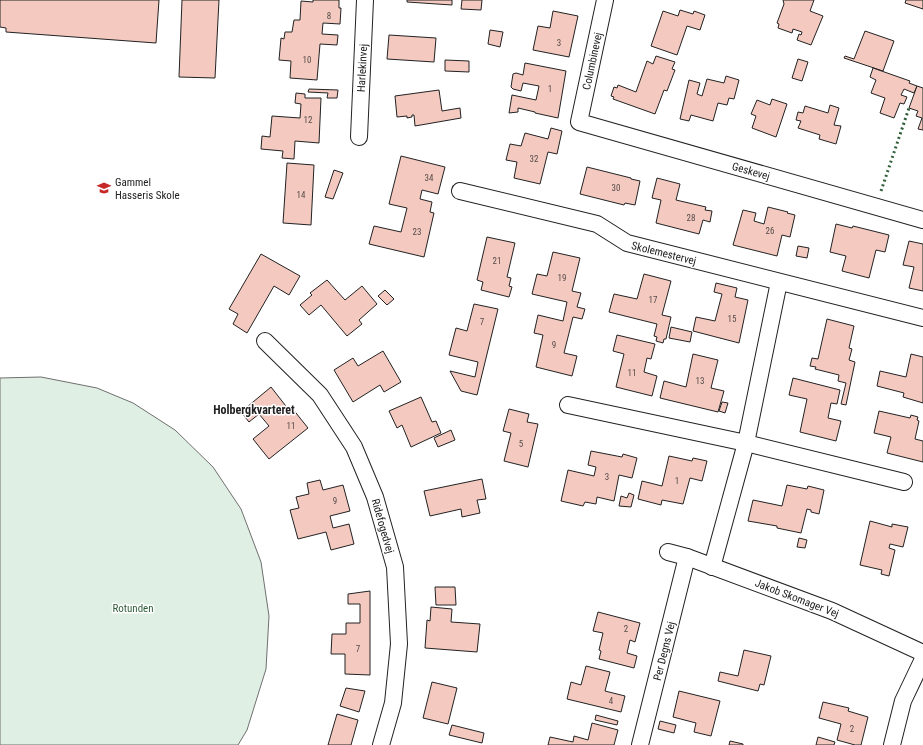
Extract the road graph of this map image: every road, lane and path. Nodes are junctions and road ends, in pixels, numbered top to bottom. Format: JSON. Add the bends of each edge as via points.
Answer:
{"nodes":[{"id":1,"x":366,"y":0,"type":"edge"},
{"id":2,"x":605,"y":0,"type":"edge"},
{"id":3,"x":579,"y":122,"type":"joint"},
{"id":4,"x":359,"y":137,"type":"dead end"},
{"id":5,"x":460,"y":191,"type":"dead end"},
{"id":6,"x":923,"y":220,"type":"edge"},
{"id":7,"x":779,"y":282,"type":"junction"},
{"id":8,"x":923,"y":318,"type":"edge"},
{"id":9,"x":265,"y":341,"type":"dead end"},
{"id":10,"x":568,"y":405,"type":"dead end"},
{"id":11,"x":746,"y":443,"type":"junction"},
{"id":12,"x":904,"y":482,"type":"dead end"},
{"id":13,"x":668,"y":552,"type":"dead end"},
{"id":14,"x":687,"y":557,"type":"junction"},
{"id":15,"x":712,"y":567,"type":"junction"},
{"id":16,"x":923,"y":653,"type":"edge"},
{"id":17,"x":923,"y":659,"type":"edge"},
{"id":18,"x":381,"y":745,"type":"edge"},
{"id":19,"x":640,"y":745,"type":"edge"},
{"id":20,"x":892,"y":745,"type":"edge"}],
"edges":[{"from":1,"to":4,"type":"street","name":"Harlekinvej"},
{"from":2,"to":3,"type":"street","name":"Columbinevej"},
{"from":3,"to":6,"type":"street","name":"Geskevej"},
{"from":5,"to":7,"type":"street","name":"Skolemestervej","via":[[597,224],[627,243]]},
{"from":7,"to":8,"type":"street","name":"Skolemestervej"},
{"from":7,"to":11,"type":"street"},
{"from":9,"to":18,"type":"street","name":"Ridefogedvej","via":[[320,395],[354,447],[375,497],[395,567],[399,644],[393,703]]},
{"from":10,"to":11,"type":"street"},
{"from":11,"to":12,"type":"street"},
{"from":11,"to":15,"type":"street"},
{"from":13,"to":14,"type":"street","name":"Jakob Skomager Vej"},
{"from":14,"to":15,"type":"street","name":"Jakob Skomager Vej"},
{"from":14,"to":19,"type":"street","name":"Per Degns Vej"},
{"from":15,"to":16,"type":"street","name":"Jakob Skomager Vej","via":[[832,610]]},
{"from":17,"to":20,"type":"street","via":[[903,701]]}]}
